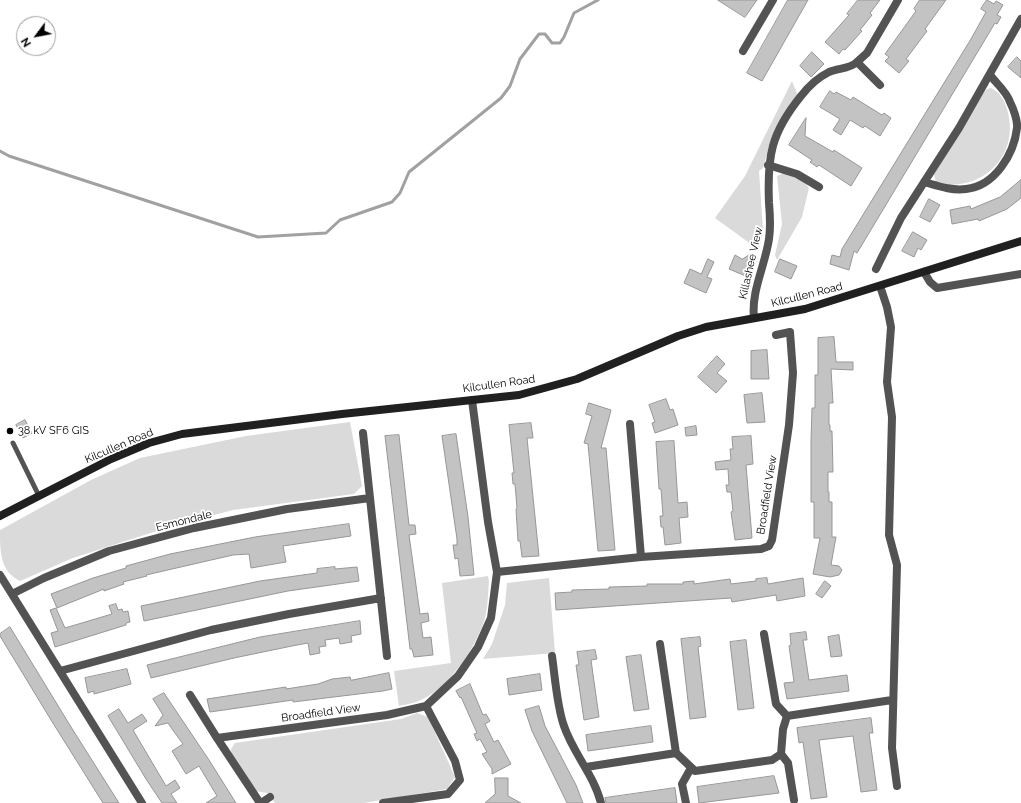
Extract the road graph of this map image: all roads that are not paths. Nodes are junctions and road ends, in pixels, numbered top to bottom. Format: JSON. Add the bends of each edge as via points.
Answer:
{"nodes":[{"id":1,"x":773,"y":0,"type":"edge"},
{"id":2,"x":898,"y":0,"type":"edge"},
{"id":3,"x":1021,"y":19,"type":"edge"},
{"id":4,"x":743,"y":51,"type":"dead end"},
{"id":5,"x":857,"y":62,"type":"junction"},
{"id":6,"x":990,"y":75,"type":"junction"},
{"id":7,"x":880,"y":85,"type":"dead end"},
{"id":8,"x":768,"y":166,"type":"junction"},
{"id":9,"x":924,"y":182,"type":"junction"},
{"id":10,"x":819,"y":187,"type":"dead end"},
{"id":11,"x":1021,"y":241,"type":"edge"},
{"id":12,"x":876,"y":269,"type":"dead end"},
{"id":13,"x":924,"y":272,"type":"junction"},
{"id":14,"x":1021,"y":274,"type":"edge"},
{"id":15,"x":880,"y":286,"type":"junction"},
{"id":16,"x":754,"y":318,"type":"junction"},
{"id":17,"x":776,"y":335,"type":"dead end"},
{"id":18,"x":472,"y":400,"type":"junction"},
{"id":19,"x":630,"y":424,"type":"dead end"},
{"id":20,"x":363,"y":433,"type":"dead end"},
{"id":21,"x":13,"y":443,"type":"dead end"},
{"id":22,"x":39,"y":496,"type":"junction"},
{"id":23,"x":370,"y":498,"type":"junction"},
{"id":24,"x":0,"y":516,"type":"edge"},
{"id":25,"x":641,"y":557,"type":"junction"},
{"id":26,"x":497,"y":572,"type":"junction"},
{"id":27,"x":0,"y":575,"type":"edge"},
{"id":28,"x":12,"y":594,"type":"junction"},
{"id":29,"x":381,"y":598,"type":"junction"},
{"id":30,"x":764,"y":634,"type":"dead end"},
{"id":31,"x":660,"y":644,"type":"dead end"},
{"id":32,"x":387,"y":656,"type":"dead end"},
{"id":33,"x":552,"y":656,"type":"dead end"},
{"id":34,"x":60,"y":671,"type":"junction"},
{"id":35,"x":190,"y":695,"type":"dead end"},
{"id":36,"x":892,"y":700,"type":"junction"},
{"id":37,"x":426,"y":706,"type":"junction"},
{"id":38,"x":787,"y":716,"type":"junction"},
{"id":39,"x":217,"y":738,"type":"junction"},
{"id":40,"x":676,"y":752,"type":"junction"},
{"id":41,"x":781,"y":754,"type":"junction"},
{"id":42,"x":586,"y":767,"type":"junction"},
{"id":43,"x":691,"y":768,"type":"junction"},
{"id":44,"x":897,"y":786,"type":"dead end"},
{"id":45,"x":270,"y":797,"type":"dead end"},
{"id":46,"x":794,"y":800,"type":"dead end"},
{"id":47,"x":142,"y":803,"type":"edge"},
{"id":48,"x":260,"y":803,"type":"edge"},
{"id":49,"x":383,"y":803,"type":"edge"},
{"id":50,"x":601,"y":803,"type":"edge"},
{"id":51,"x":686,"y":803,"type":"edge"}],
"edges":[{"from":1,"to":4,"type":"street"},
{"from":2,"to":5,"type":"street","name":"Killashee View","via":[[867,53]]},
{"from":3,"to":6,"type":"street"},
{"from":5,"to":7,"type":"street"},
{"from":5,"to":8,"type":"street","name":"Killashee View","via":[[829,72],[802,95],[776,135]]},
{"from":6,"to":9,"type":"street"},
{"from":6,"to":9,"type":"street","via":[[1010,100],[1017,126],[1011,153],[1004,166],[980,186],[967,189],[945,188]]},
{"from":8,"to":10,"type":"street","via":[[797,174]]},
{"from":8,"to":16,"type":"street","name":"Killashee View","via":[[772,224],[763,269],[754,294]]},
{"from":9,"to":12,"type":"street","via":[[901,218]]},
{"from":11,"to":13,"type":"main road","name":"Kilcullen Road"},
{"from":13,"to":14,"type":"street","via":[[937,288]]},
{"from":13,"to":15,"type":"main road","name":"Kilcullen Road"},
{"from":15,"to":16,"type":"main road","name":"Kilcullen Road","via":[[805,309]]},
{"from":15,"to":36,"type":"street","via":[[888,307],[890,327],[887,382],[892,417],[889,535],[898,565]]},
{"from":16,"to":18,"type":"main road","name":"Kilcullen Road","via":[[706,327],[678,336],[577,379],[546,389]]},
{"from":17,"to":25,"type":"street","name":"Broadfield View","via":[[790,332],[793,373],[789,425],[770,546],[761,549]]},
{"from":18,"to":22,"type":"main road","name":"Kilcullen Road","via":[[215,428],[182,434],[149,443],[111,459]]},
{"from":18,"to":26,"type":"street"},
{"from":19,"to":25,"type":"street"},
{"from":20,"to":23,"type":"street"},
{"from":21,"to":22,"type":"lane"},
{"from":22,"to":24,"type":"main road","name":"Kilcullen Road"},
{"from":23,"to":28,"type":"street","name":"Esmondale","via":[[287,509],[194,528],[109,551]]},
{"from":23,"to":29,"type":"street"},
{"from":25,"to":26,"type":"street","name":"Broadfield View"},
{"from":26,"to":37,"type":"street","via":[[491,618],[478,647],[458,676]]},
{"from":27,"to":28,"type":"street"},
{"from":28,"to":34,"type":"street"},
{"from":29,"to":32,"type":"street"},
{"from":29,"to":34,"type":"street","via":[[211,630]]},
{"from":30,"to":38,"type":"street","via":[[776,704]]},
{"from":31,"to":40,"type":"street"},
{"from":33,"to":42,"type":"street","via":[[563,724]]},
{"from":34,"to":47,"type":"street"},
{"from":35,"to":39,"type":"street"},
{"from":36,"to":38,"type":"street"},
{"from":36,"to":44,"type":"street","via":[[892,748]]},
{"from":37,"to":39,"type":"street","name":"Broadfield View","via":[[387,715]]},
{"from":37,"to":49,"type":"street","via":[[455,761],[460,780],[448,794]]},
{"from":38,"to":41,"type":"street"},
{"from":39,"to":48,"type":"street"},
{"from":40,"to":42,"type":"street"},
{"from":40,"to":43,"type":"street"},
{"from":41,"to":43,"type":"street","via":[[772,760],[695,771]]},
{"from":41,"to":46,"type":"street","via":[[788,763]]},
{"from":42,"to":50,"type":"street"},
{"from":43,"to":51,"type":"street","via":[[682,784]]},
{"from":45,"to":48,"type":"street"}]}
